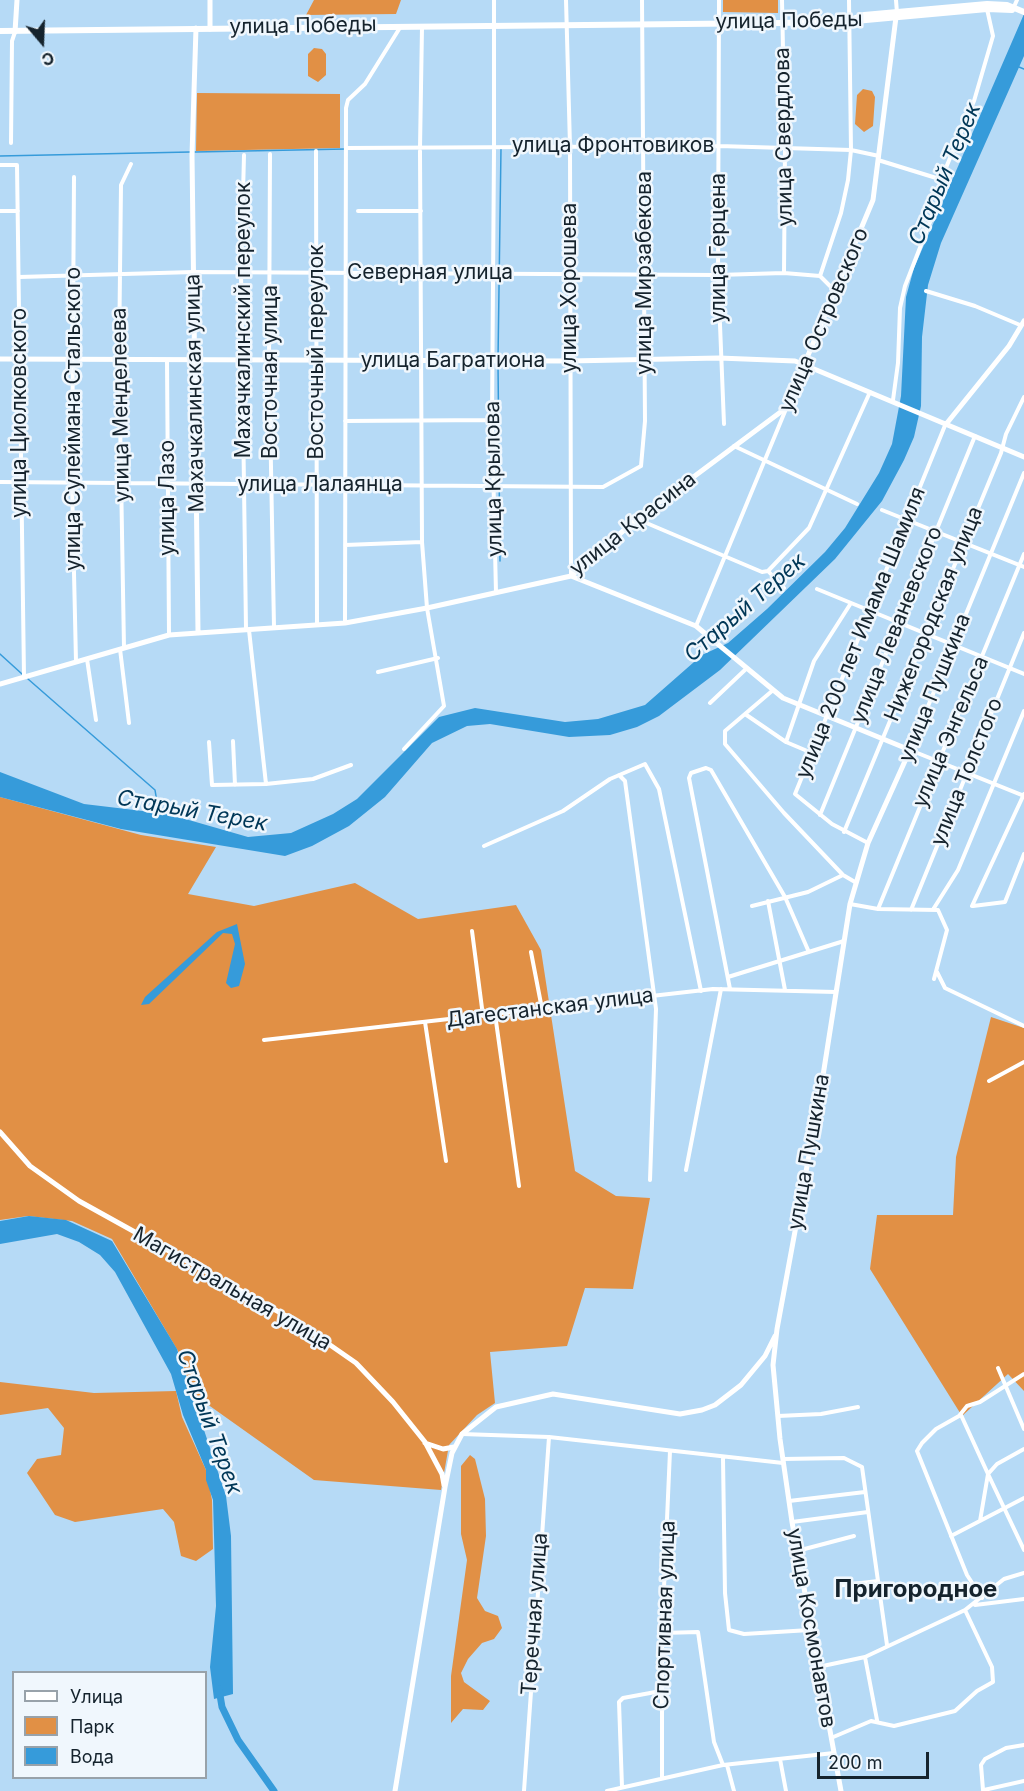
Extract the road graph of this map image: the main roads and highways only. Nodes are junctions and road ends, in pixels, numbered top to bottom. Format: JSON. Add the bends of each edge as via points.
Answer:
{"nodes":[{"id":1,"x":956,"y":6,"type":"edge"},
{"id":2,"x":1014,"y":9,"type":"junction"},
{"id":3,"x":1023,"y":11,"type":"edge"},
{"id":4,"x":401,"y":25,"type":"junction"},
{"id":5,"x":494,"y":25,"type":"junction"},
{"id":6,"x":0,"y":31,"type":"edge"}],
"edges":[{"from":1,"to":2,"type":"main road","name":"улица Победы"},
{"from":1,"to":2,"type":"main road","name":"улица Победы","via":[[987,4]]},
{"from":1,"to":5,"type":"main road","name":"улица Победы","via":[[850,21]]},
{"from":2,"to":3,"type":"main road","name":"улица Победы"},
{"from":4,"to":5,"type":"main road","name":"улица Победы"},
{"from":4,"to":5,"type":"main road","name":"улица Победы"},
{"from":4,"to":6,"type":"main road","name":"улица Победы"}]}
